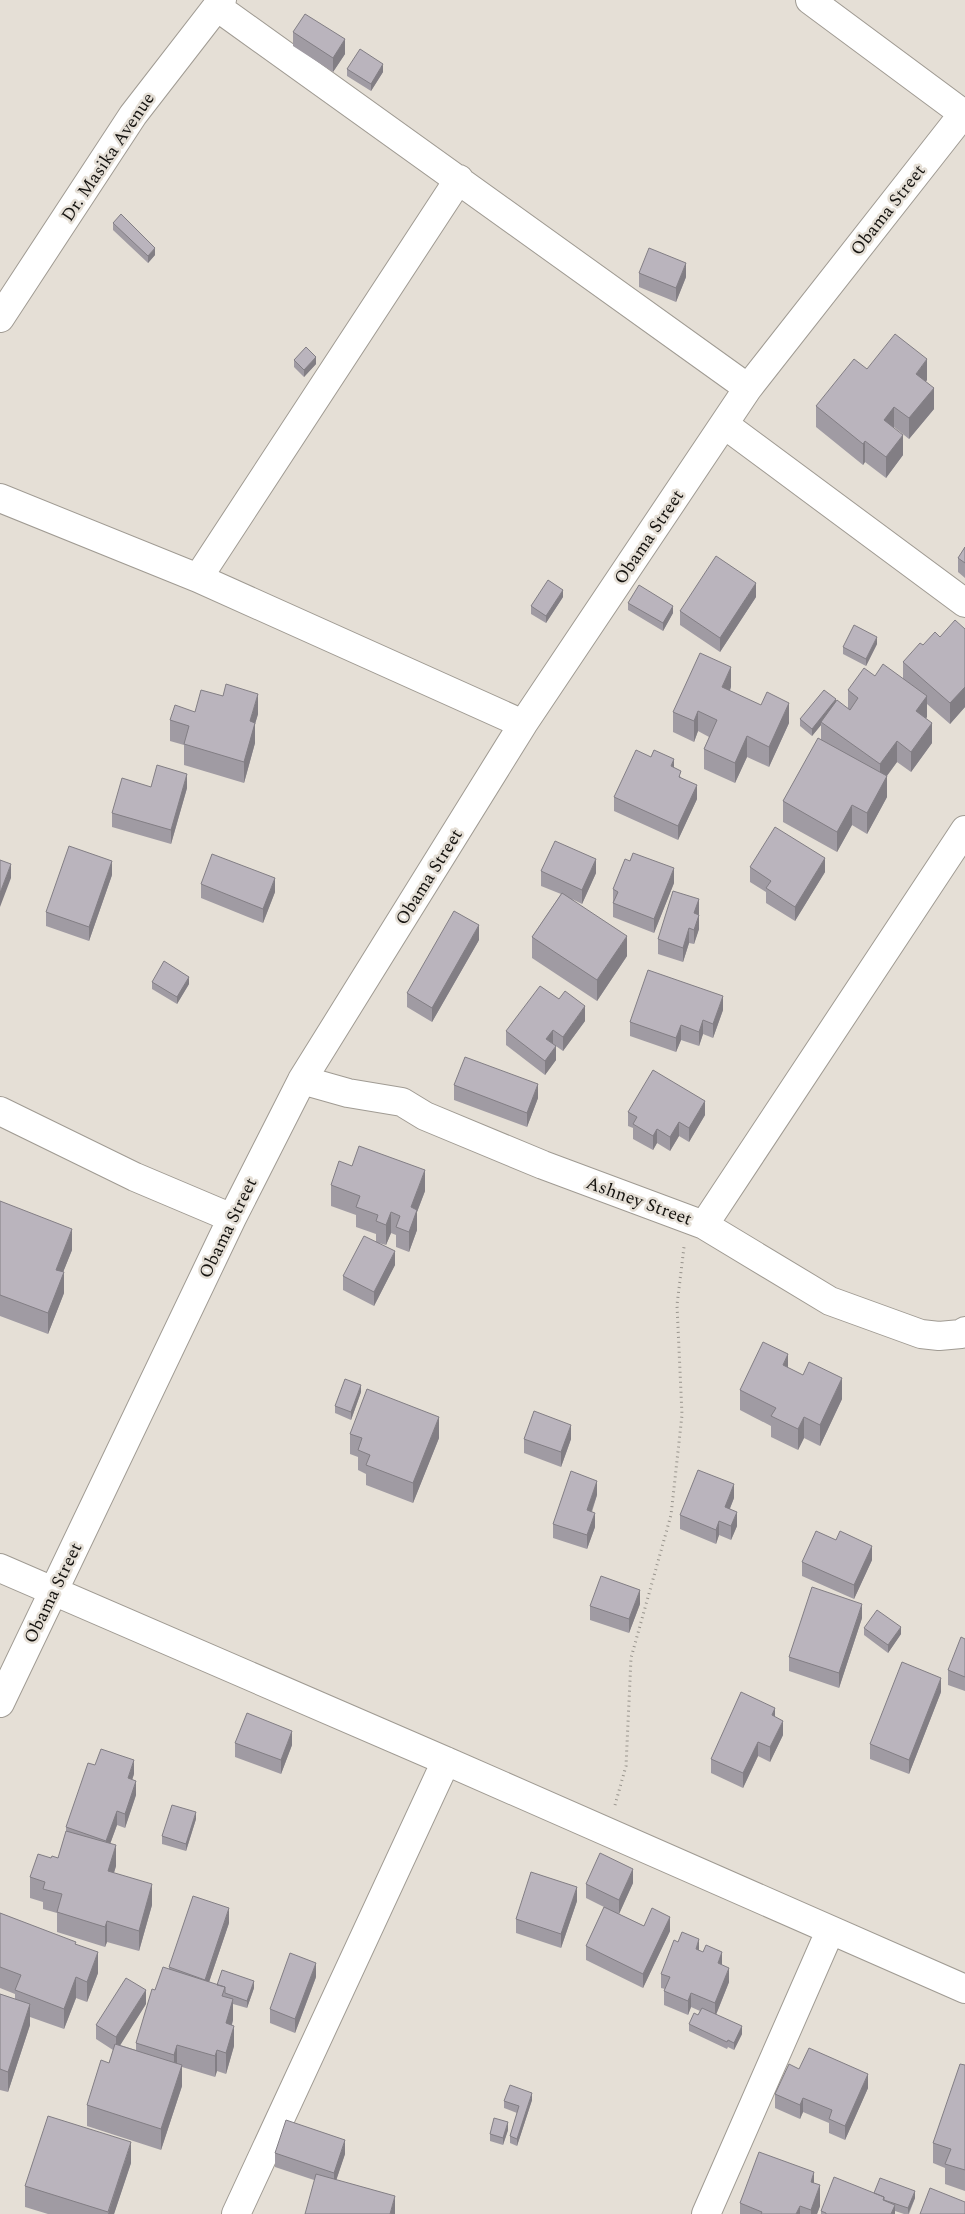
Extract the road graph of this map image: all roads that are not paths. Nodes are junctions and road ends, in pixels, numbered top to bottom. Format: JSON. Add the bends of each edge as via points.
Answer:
{"nodes":[{"id":1,"x":810,"y":0,"type":"edge"},
{"id":2,"x":219,"y":4,"type":"edge"},
{"id":3,"x":964,"y":115,"type":"edge"},
{"id":4,"x":459,"y":179,"type":"junction"},
{"id":5,"x":0,"y":318,"type":"edge"},
{"id":6,"x":748,"y":388,"type":"junction"},
{"id":7,"x":724,"y":425,"type":"junction"},
{"id":8,"x":0,"y":498,"type":"edge"},
{"id":9,"x":198,"y":578,"type":"junction"},
{"id":10,"x":965,"y":603,"type":"edge"},
{"id":11,"x":523,"y":724,"type":"junction"},
{"id":12,"x":965,"y":830,"type":"edge"},
{"id":13,"x":302,"y":1080,"type":"junction"},
{"id":14,"x":0,"y":1111,"type":"edge"},
{"id":15,"x":232,"y":1218,"type":"junction"},
{"id":16,"x":704,"y":1225,"type":"junction"},
{"id":17,"x":964,"y":1334,"type":"edge"},
{"id":18,"x":0,"y":1568,"type":"edge"},
{"id":19,"x":54,"y":1592,"type":"junction"},
{"id":20,"x":0,"y":1703,"type":"edge"},
{"id":21,"x":446,"y":1760,"type":"junction"},
{"id":22,"x":830,"y":1932,"type":"junction"},
{"id":23,"x":965,"y":1989,"type":"edge"},
{"id":24,"x":236,"y":2214,"type":"edge"},
{"id":25,"x":706,"y":2214,"type":"edge"}],
"edges":[{"from":1,"to":3,"type":"street"},
{"from":2,"to":4,"type":"street"},
{"from":2,"to":5,"type":"street","name":"Dr. Masika Avenue","via":[[133,115]]},
{"from":3,"to":6,"type":"street","name":"Obama Street"},
{"from":4,"to":6,"type":"street"},
{"from":4,"to":9,"type":"street"},
{"from":6,"to":7,"type":"street","name":"Obama Street"},
{"from":7,"to":10,"type":"street"},
{"from":7,"to":11,"type":"street","name":"Obama Street"},
{"from":8,"to":9,"type":"street"},
{"from":9,"to":11,"type":"street"},
{"from":11,"to":13,"type":"street","name":"Obama Street"},
{"from":12,"to":16,"type":"street"},
{"from":13,"to":15,"type":"street","name":"Obama Street"},
{"from":13,"to":16,"type":"street","name":"Ashney Street","via":[[348,1093],[402,1102],[425,1116],[535,1162]]},
{"from":14,"to":15,"type":"street","via":[[135,1177]]},
{"from":15,"to":19,"type":"street","name":"Obama Street"},
{"from":16,"to":17,"type":"street","name":"Ashney Street","via":[[830,1301],[921,1334]]},
{"from":18,"to":19,"type":"street"},
{"from":19,"to":20,"type":"street","name":"Obama Street"},
{"from":19,"to":21,"type":"street"},
{"from":21,"to":22,"type":"street"},
{"from":21,"to":24,"type":"street"},
{"from":22,"to":23,"type":"street"},
{"from":22,"to":25,"type":"street"}]}
